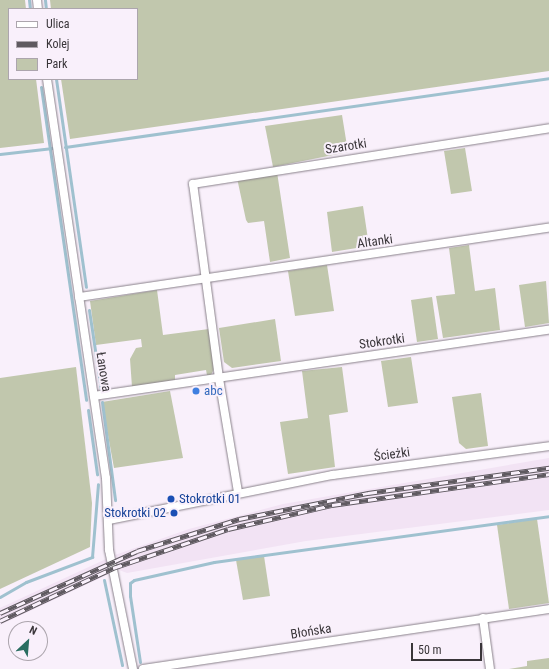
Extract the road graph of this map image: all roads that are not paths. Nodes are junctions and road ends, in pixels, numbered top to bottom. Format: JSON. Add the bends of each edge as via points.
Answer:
{"nodes":[{"id":1,"x":47,"y":80,"type":"edge"},
{"id":2,"x":549,"y":128,"type":"edge"},
{"id":3,"x":549,"y":228,"type":"edge"},
{"id":4,"x":204,"y":279,"type":"junction"},
{"id":5,"x":79,"y":297,"type":"junction"},
{"id":6,"x":549,"y":330,"type":"edge"},
{"id":7,"x":219,"y":378,"type":"junction"},
{"id":8,"x":94,"y":396,"type":"junction"},
{"id":9,"x":549,"y":446,"type":"edge"},
{"id":10,"x":238,"y":492,"type":"junction"},
{"id":11,"x":109,"y":520,"type":"junction"},
{"id":12,"x":549,"y":609,"type":"edge"},
{"id":13,"x":483,"y":618,"type":"junction"},
{"id":14,"x":132,"y":669,"type":"edge"},
{"id":15,"x":143,"y":669,"type":"edge"},
{"id":16,"x":490,"y":669,"type":"edge"}],
"edges":[{"from":1,"to":5,"type":"street","name":"Łanowa"},
{"from":2,"to":4,"type":"street","name":"Szarotki","via":[[199,181],[192,187]]},
{"from":3,"to":4,"type":"street","name":"Altanki"},
{"from":4,"to":5,"type":"street","name":"Altanki"},
{"from":4,"to":7,"type":"street"},
{"from":5,"to":8,"type":"street","name":"Łanowa"},
{"from":6,"to":7,"type":"street","name":"Stokrotki"},
{"from":7,"to":8,"type":"street","name":"Stokrotki"},
{"from":7,"to":10,"type":"street"},
{"from":8,"to":11,"type":"street","name":"Łanowa"},
{"from":9,"to":10,"type":"street","name":"Ścieżki"},
{"from":10,"to":11,"type":"street","name":"Ścieżki"},
{"from":11,"to":14,"type":"street","name":"Łanowa","via":[[109,550]]},
{"from":12,"to":13,"type":"street","name":"Błońska"},
{"from":13,"to":15,"type":"street","name":"Błońska"},
{"from":13,"to":16,"type":"street"}]}
